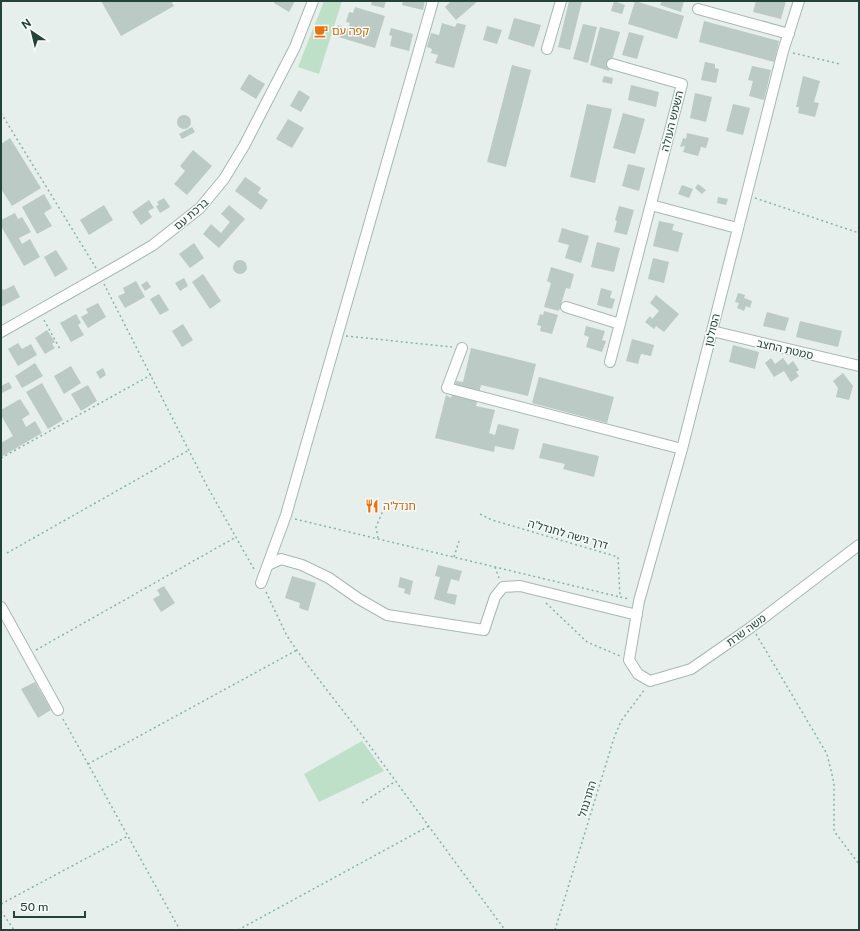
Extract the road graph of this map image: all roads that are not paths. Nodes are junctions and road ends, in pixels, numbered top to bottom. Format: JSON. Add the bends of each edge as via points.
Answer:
{"nodes":[{"id":1,"x":313,"y":1,"type":"edge"},
{"id":2,"x":433,"y":1,"type":"edge"},
{"id":3,"x":561,"y":1,"type":"edge"},
{"id":4,"x":799,"y":1,"type":"edge"},
{"id":5,"x":698,"y":9,"type":"dead end"},
{"id":6,"x":789,"y":34,"type":"junction"},
{"id":7,"x":547,"y":49,"type":"dead end"},
{"id":8,"x":612,"y":64,"type":"dead end"},
{"id":9,"x":651,"y":205,"type":"junction"},
{"id":10,"x":737,"y":228,"type":"junction"},
{"id":11,"x":566,"y":308,"type":"dead end"},
{"id":12,"x":620,"y":324,"type":"junction"},
{"id":13,"x":712,"y":331,"type":"junction"},
{"id":14,"x":1,"y":332,"type":"edge"},
{"id":15,"x":462,"y":348,"type":"road end"},
{"id":16,"x":610,"y":362,"type":"dead end"},
{"id":17,"x":859,"y":366,"type":"edge"},
{"id":18,"x":682,"y":449,"type":"junction"},
{"id":19,"x":859,"y":545,"type":"edge"},
{"id":20,"x":268,"y":564,"type":"junction"},
{"id":21,"x":261,"y":583,"type":"road end"},
{"id":22,"x":1,"y":607,"type":"edge"},
{"id":23,"x":637,"y":615,"type":"junction"},
{"id":24,"x":650,"y":681,"type":"joint"},
{"id":25,"x":58,"y":710,"type":"road end"}],
"edges":[{"from":1,"to":14,"type":"street","name":"ברכת עם","via":[[295,47],[244,146],[200,208],[153,245]]},
{"from":2,"to":20,"type":"street","via":[[286,515]]},
{"from":3,"to":7,"type":"street"},
{"from":4,"to":6,"type":"street","name":"הסולטן"},
{"from":5,"to":6,"type":"street"},
{"from":6,"to":10,"type":"street","name":"הסולטן"},
{"from":8,"to":9,"type":"street","name":"השמש העולה","via":[[682,84]]},
{"from":9,"to":10,"type":"street"},
{"from":9,"to":12,"type":"street","name":"השמש העולה"},
{"from":10,"to":13,"type":"street","name":"הסולטן"},
{"from":11,"to":12,"type":"street"},
{"from":12,"to":16,"type":"street","name":"השמש העולה"},
{"from":13,"to":17,"type":"street","name":"סמטת החצב"},
{"from":13,"to":18,"type":"street","name":"הסולטן"},
{"from":15,"to":18,"type":"street","via":[[447,388]]},
{"from":18,"to":23,"type":"street","name":"הסולטן"},
{"from":19,"to":24,"type":"street","name":"משה שרת","via":[[757,623],[691,669]]},
{"from":20,"to":21,"type":"street"},
{"from":20,"to":23,"type":"street","via":[[281,558],[302,565],[329,578],[387,615],[484,630],[495,597],[503,587],[520,586]]},
{"from":22,"to":25,"type":"street"},
{"from":23,"to":24,"type":"street","name":"הסולטן","via":[[629,660],[638,674]]}]}
